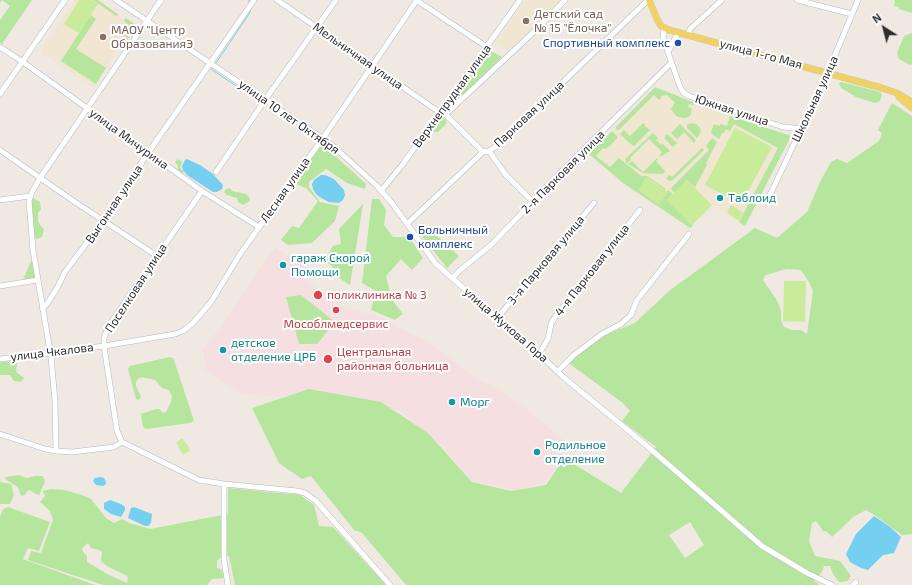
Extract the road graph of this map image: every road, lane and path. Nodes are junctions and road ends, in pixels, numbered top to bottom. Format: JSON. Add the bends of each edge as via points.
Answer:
{"nodes":[{"id":1,"x":65,"y":0,"type":"edge"},
{"id":2,"x":116,"y":0,"type":"edge"},
{"id":3,"x":161,"y":0,"type":"edge"},
{"id":4,"x":254,"y":0,"type":"edge"},
{"id":5,"x":277,"y":0,"type":"edge"},
{"id":6,"x":336,"y":0,"type":"edge"},
{"id":7,"x":417,"y":0,"type":"edge"},
{"id":8,"x":520,"y":0,"type":"edge"},
{"id":9,"x":565,"y":0,"type":"edge"},
{"id":10,"x":648,"y":0,"type":"edge"},
{"id":11,"x":722,"y":0,"type":"edge"},
{"id":12,"x":797,"y":0,"type":"edge"},
{"id":13,"x":858,"y":0,"type":"edge"},
{"id":14,"x":852,"y":14,"type":"junction"},
{"id":15,"x":147,"y":21,"type":"junction"},
{"id":16,"x":316,"y":26,"type":"junction"},
{"id":17,"x":664,"y":28,"type":"junction"},
{"id":18,"x":678,"y":32,"type":"junction"},
{"id":19,"x":688,"y":35,"type":"junction"},
{"id":20,"x":0,"y":47,"type":"edge"},
{"id":21,"x":487,"y":47,"type":"junction"},
{"id":22,"x":668,"y":52,"type":"junction"},
{"id":23,"x":23,"y":62,"type":"junction"},
{"id":24,"x":211,"y":63,"type":"junction"},
{"id":25,"x":671,"y":63,"type":"junction"},
{"id":26,"x":372,"y":65,"type":"junction"},
{"id":27,"x":828,"y":72,"type":"junction"},
{"id":28,"x":889,"y":90,"type":"junction"},
{"id":29,"x":0,"y":94,"type":"edge"},
{"id":30,"x":265,"y":100,"type":"junction"},
{"id":31,"x":912,"y":102,"type":"edge"},
{"id":32,"x":912,"y":108,"type":"edge"},
{"id":33,"x":87,"y":109,"type":"junction"},
{"id":34,"x":440,"y":111,"type":"junction"},
{"id":35,"x":445,"y":115,"type":"junction"},
{"id":36,"x":801,"y":129,"type":"junction"},
{"id":37,"x":323,"y":138,"type":"junction"},
{"id":38,"x":0,"y":150,"type":"edge"},
{"id":39,"x":486,"y":151,"type":"junction"},
{"id":40,"x":148,"y":153,"type":"junction"},
{"id":41,"x":216,"y":172,"type":"dead end"},
{"id":42,"x":40,"y":178,"type":"junction"},
{"id":43,"x":202,"y":191,"type":"junction"},
{"id":44,"x":382,"y":191,"type":"junction"},
{"id":45,"x":30,"y":196,"type":"junction"},
{"id":46,"x":769,"y":197,"type":"dead end"},
{"id":47,"x":0,"y":200,"type":"edge"},
{"id":48,"x":532,"y":201,"type":"junction"},
{"id":49,"x":594,"y":203,"type":"dead end"},
{"id":50,"x":640,"y":210,"type":"dead end"},
{"id":51,"x":103,"y":221,"type":"junction"},
{"id":52,"x":407,"y":224,"type":"junction"},
{"id":53,"x":260,"y":227,"type":"junction"},
{"id":54,"x":689,"y":234,"type":"dead end"},
{"id":55,"x":157,"y":256,"type":"junction"},
{"id":56,"x":453,"y":278,"type":"junction"},
{"id":57,"x":38,"y":280,"type":"junction"},
{"id":58,"x":0,"y":286,"type":"edge"},
{"id":59,"x":42,"y":308,"type":"junction"},
{"id":60,"x":498,"y":317,"type":"junction"},
{"id":61,"x":175,"y":334,"type":"joint"},
{"id":62,"x":104,"y":346,"type":"junction"},
{"id":63,"x":50,"y":352,"type":"junction"},
{"id":64,"x":539,"y":354,"type":"junction"},
{"id":65,"x":0,"y":358,"type":"edge"},
{"id":66,"x":558,"y":371,"type":"junction"},
{"id":67,"x":0,"y":434,"type":"edge"},
{"id":68,"x":122,"y":442,"type":"junction"},
{"id":69,"x":56,"y":451,"type":"junction"},
{"id":70,"x":224,"y":484,"type":"junction"},
{"id":71,"x":228,"y":585,"type":"edge"},
{"id":72,"x":390,"y":585,"type":"edge"},
{"id":73,"x":832,"y":585,"type":"edge"}],
"edges":[{"from":1,"to":23,"type":"street"},
{"from":2,"to":15,"type":"street","name":"улица 10 лет Октября"},
{"from":3,"to":15,"type":"street"},
{"from":4,"to":24,"type":"street","name":"Выгонная улица"},
{"from":5,"to":16,"type":"street","name":"Мельничная улица"},
{"from":6,"to":16,"type":"street"},
{"from":7,"to":21,"type":"street"},
{"from":7,"to":26,"type":"street","name":"Лесная улица"},
{"from":8,"to":21,"type":"street","name":"Верхнепрудная улица"},
{"from":9,"to":35,"type":"street"},
{"from":10,"to":17,"type":"main road","via":[[657,20]]},
{"from":10,"to":39,"type":"street","name":"Парковая улица","via":[[498,145]]},
{"from":11,"to":19,"type":"street","via":[[690,29]]},
{"from":12,"to":14,"type":"street"},
{"from":13,"to":14,"type":"street","name":"Школьная улица"},
{"from":14,"to":27,"type":"street","name":"Школьная улица"},
{"from":15,"to":24,"type":"street","name":"улица 10 лет Октября"},
{"from":15,"to":33,"type":"street"},
{"from":16,"to":26,"type":"street","name":"Мельничная улица"},
{"from":16,"to":30,"type":"street"},
{"from":17,"to":18,"type":"main road","name":"улица 1-го Мая"},
{"from":17,"to":22,"type":"street","name":"Южная улица","via":[[663,37]]},
{"from":18,"to":19,"type":"main road","name":"улица 1-го Мая"},
{"from":18,"to":22,"type":"street"},
{"from":19,"to":27,"type":"main road","name":"улица 1-го Мая"},
{"from":20,"to":23,"type":"street","name":"улица Мичурина"},
{"from":21,"to":34,"type":"street","name":"Верхнепрудная улица"},
{"from":22,"to":25,"type":"street","name":"Южная улица"},
{"from":23,"to":29,"type":"street"},
{"from":23,"to":33,"type":"street","name":"улица Мичурина"},
{"from":24,"to":30,"type":"street","name":"улица 10 лет Октября"},
{"from":24,"to":40,"type":"street","name":"Выгонная улица"},
{"from":25,"to":36,"type":"street","name":"Южная улица","via":[[680,87],[689,96],[783,127]]},
{"from":25,"to":48,"type":"street","name":"2-я Парковая улица"},
{"from":26,"to":34,"type":"street","name":"Мельничная улица"},
{"from":26,"to":37,"type":"street","name":"Лесная улица"},
{"from":27,"to":28,"type":"main road","name":"улица 1-го Мая"},
{"from":27,"to":36,"type":"street","name":"Школьная улица"},
{"from":28,"to":31,"type":"main road","name":"улица 1-го Мая"},
{"from":28,"to":32,"type":"main road","name":"улица 1-го Мая"},
{"from":30,"to":37,"type":"street","name":"улица 10 лет Октября"},
{"from":30,"to":41,"type":"street"},
{"from":33,"to":40,"type":"street","name":"улица Мичурина"},
{"from":33,"to":42,"type":"street"},
{"from":34,"to":35,"type":"street","name":"Мельничная улица"},
{"from":34,"to":44,"type":"street","name":"Верхнепрудная улица"},
{"from":35,"to":39,"type":"street","name":"Мельничная улица"},
{"from":36,"to":46,"type":"street","name":"Школьная улица"},
{"from":37,"to":44,"type":"street","name":"улица 10 лет Октября"},
{"from":37,"to":53,"type":"street","name":"Лесная улица"},
{"from":38,"to":42,"type":"street"},
{"from":39,"to":48,"type":"street","name":"Мельничная улица"},
{"from":39,"to":52,"type":"street","name":"Парковая улица"},
{"from":40,"to":43,"type":"street","name":"улица Мичурина"},
{"from":40,"to":51,"type":"street","name":"Выгонная улица"},
{"from":42,"to":45,"type":"street"},
{"from":42,"to":51,"type":"street"},
{"from":43,"to":53,"type":"street","name":"улица Мичурина"},
{"from":43,"to":55,"type":"street","name":"Поселковая улица"},
{"from":44,"to":52,"type":"street","name":"улица 10 лет Октября"},
{"from":45,"to":47,"type":"street"},
{"from":45,"to":57,"type":"street","via":[[29,213]]},
{"from":48,"to":56,"type":"street","name":"2-я Парковая улица","via":[[491,245]]},
{"from":49,"to":60,"type":"street","name":"3-я Парковая улица"},
{"from":50,"to":64,"type":"street","name":"4-я Парковая улица","via":[[555,317],[548,339]]},
{"from":51,"to":55,"type":"street"},
{"from":51,"to":59,"type":"street","name":"Выгонная улица"},
{"from":52,"to":56,"type":"street","name":"улица 10 лет Октября","via":[[436,264]]},
{"from":53,"to":61,"type":"street","name":"Лесная улица","via":[[198,318],[183,331]]},
{"from":54,"to":66,"type":"street","via":[[637,300],[631,314],[621,324],[602,334],[574,355]]},
{"from":55,"to":62,"type":"street","name":"Поселковая улица","via":[[108,327]]},
{"from":56,"to":60,"type":"street","name":"улица Жукова Гора"},
{"from":57,"to":58,"type":"street"},
{"from":57,"to":59,"type":"street"},
{"from":59,"to":63,"type":"street"},
{"from":60,"to":64,"type":"street","name":"улица Жукова Гора"},
{"from":61,"to":62,"type":"street","name":"улица Чкалова"},
{"from":62,"to":63,"type":"street","name":"улица Чкалова"},
{"from":62,"to":68,"type":"street","name":"Поселковая улица","via":[[117,431]]},
{"from":63,"to":65,"type":"street","name":"улица Чкалова"},
{"from":63,"to":69,"type":"street","via":[[55,401]]},
{"from":64,"to":66,"type":"street","name":"улица Жукова Гора"},
{"from":66,"to":73,"type":"street","via":[[762,546]]},
{"from":67,"to":69,"type":"street"},
{"from":68,"to":69,"type":"street","via":[[114,447],[72,452]]},
{"from":68,"to":70,"type":"street","via":[[199,480]]},
{"from":70,"to":71,"type":"street","via":[[224,560]]},
{"from":70,"to":72,"type":"street","via":[[305,493],[316,501]]}]}
